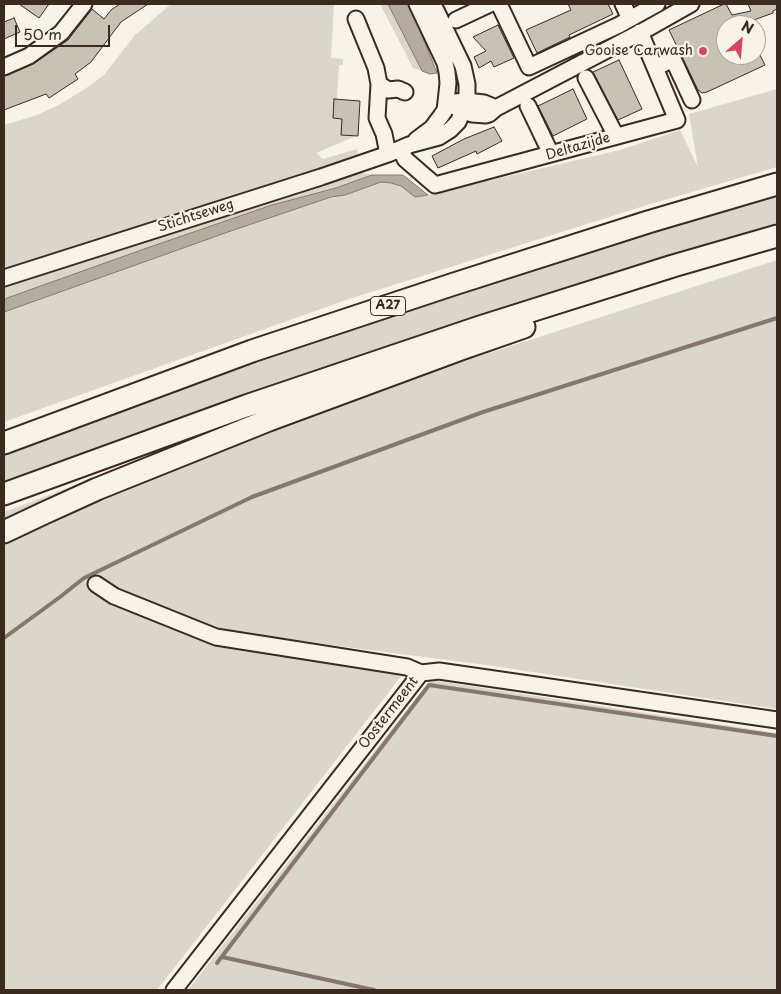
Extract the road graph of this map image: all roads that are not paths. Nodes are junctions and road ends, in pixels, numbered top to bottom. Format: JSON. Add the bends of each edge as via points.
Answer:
{"nodes":[{"id":1,"x":84,"y":4,"type":"edge"},
{"id":2,"x":417,"y":4,"type":"edge"},
{"id":3,"x":433,"y":4,"type":"edge"},
{"id":4,"x":490,"y":4,"type":"edge"},
{"id":5,"x":500,"y":4,"type":"edge"},
{"id":6,"x":623,"y":4,"type":"edge"},
{"id":7,"x":657,"y":4,"type":"edge"},
{"id":8,"x":691,"y":4,"type":"edge"},
{"id":9,"x":630,"y":18,"type":"junction"},
{"id":10,"x":356,"y":19,"type":"dead end"},
{"id":11,"x":456,"y":20,"type":"dead end"},
{"id":12,"x":640,"y":32,"type":"junction"},
{"id":13,"x":4,"y":67,"type":"edge"},
{"id":14,"x":655,"y":68,"type":"junction"},
{"id":15,"x":586,"y":78,"type":"dead end"},
{"id":16,"x":379,"y":84,"type":"junction"},
{"id":17,"x":405,"y":92,"type":"dead end"},
{"id":18,"x":692,"y":100,"type":"dead end"},
{"id":19,"x":446,"y":102,"type":"junction"},
{"id":20,"x":464,"y":106,"type":"junction"},
{"id":21,"x":528,"y":106,"type":"dead end"},
{"id":22,"x":616,"y":136,"type":"junction"},
{"id":23,"x":399,"y":150,"type":"junction"},
{"id":24,"x":551,"y":154,"type":"junction"},
{"id":25,"x":777,"y":184,"type":"edge"},
{"id":26,"x":777,"y":236,"type":"edge"},
{"id":27,"x":673,"y":266,"type":"junction"},
{"id":28,"x":4,"y":278,"type":"edge"},
{"id":29,"x":4,"y":443,"type":"edge"},
{"id":30,"x":4,"y":494,"type":"edge"},
{"id":31,"x":4,"y":532,"type":"edge"},
{"id":32,"x":96,"y":584,"type":"dead end"},
{"id":33,"x":421,"y":673,"type":"junction"},
{"id":34,"x":777,"y":720,"type":"edge"},
{"id":35,"x":174,"y":990,"type":"edge"}],
"edges":[{"from":1,"to":13,"type":"street","via":[[61,33],[29,56]]},
{"from":2,"to":19,"type":"street","via":[[445,62]]},
{"from":3,"to":20,"type":"street","via":[[463,66],[467,84]]},
{"from":4,"to":11,"type":"street"},
{"from":5,"to":9,"type":"street","via":[[529,67]]},
{"from":6,"to":9,"type":"street"},
{"from":7,"to":9,"type":"street"},
{"from":8,"to":12,"type":"street"},
{"from":10,"to":16,"type":"street","via":[[376,68]]},
{"from":12,"to":14,"type":"street","name":"Deltazijde"},
{"from":12,"to":20,"type":"street","via":[[489,114],[472,114]]},
{"from":14,"to":18,"type":"street","via":[[673,59]]},
{"from":14,"to":22,"type":"street","name":"Deltazijde","via":[[677,120]]},
{"from":15,"to":22,"type":"street"},
{"from":16,"to":17,"type":"street","via":[[388,90]]},
{"from":16,"to":23,"type":"street","via":[[377,118],[384,134]]},
{"from":19,"to":20,"type":"street"},
{"from":19,"to":23,"type":"street","name":"Stichtseweg","via":[[445,110],[432,128]]},
{"from":20,"to":23,"type":"street","name":"Stichtseweg","via":[[458,122],[444,134]]},
{"from":21,"to":24,"type":"street"},
{"from":22,"to":24,"type":"street","name":"Deltazijde"},
{"from":23,"to":24,"type":"street","name":"Deltazijde","via":[[435,185]]},
{"from":23,"to":28,"type":"street","name":"Stichtseweg"},
{"from":25,"to":29,"type":"highway","number":"A27","via":[[509,266],[252,351]]},
{"from":26,"to":27,"type":"highway"},
{"from":27,"to":30,"type":"highway","via":[[246,406]]},
{"from":27,"to":31,"type":"highway","via":[[655,281],[269,420],[98,489]]},
{"from":32,"to":33,"type":"street","via":[[114,596],[216,638],[407,667]]},
{"from":33,"to":34,"type":"street","name":"Oostermeent","via":[[439,671]]},
{"from":33,"to":35,"type":"street","name":"Oostermeent"}]}
